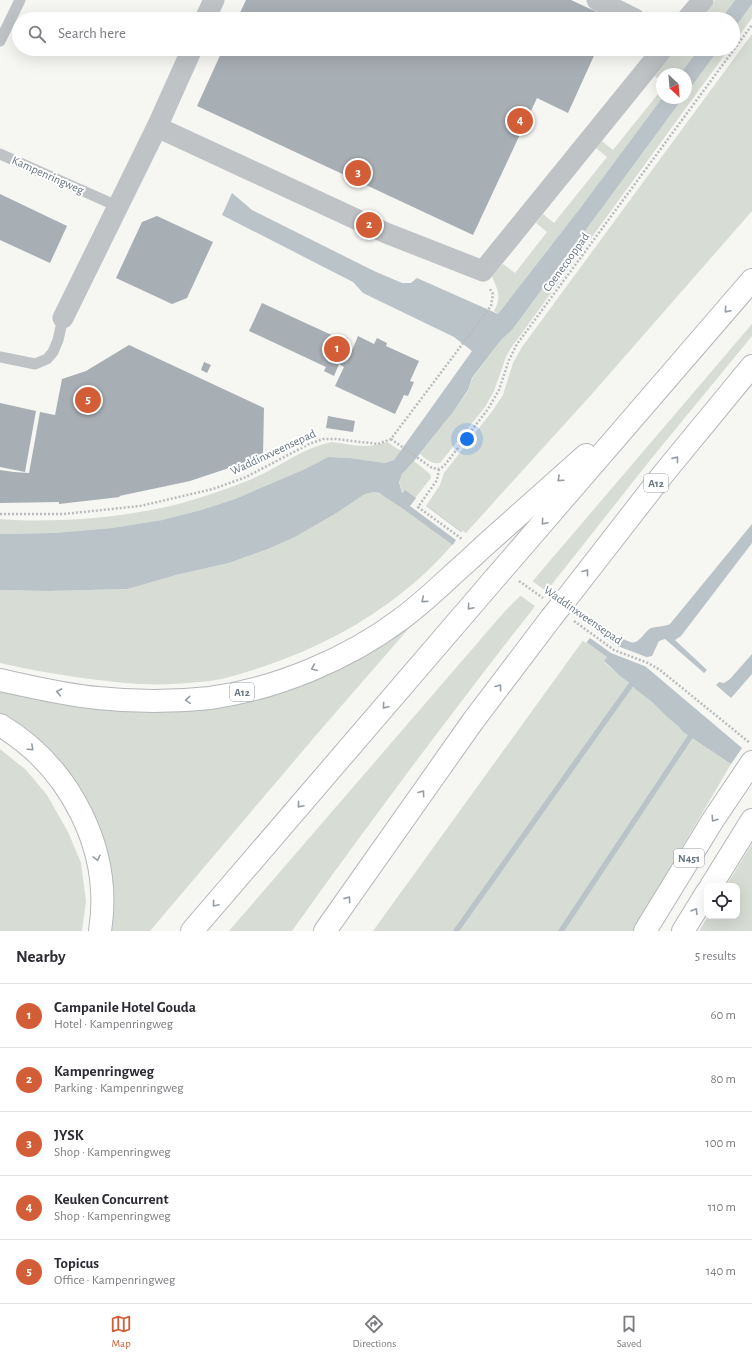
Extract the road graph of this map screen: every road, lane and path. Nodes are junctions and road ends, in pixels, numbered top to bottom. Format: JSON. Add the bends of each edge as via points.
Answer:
{"nodes":[{"id":1,"x":20,"y":0,"type":"edge"},
{"id":2,"x":597,"y":0,"type":"edge"},
{"id":3,"x":703,"y":0,"type":"edge"},
{"id":4,"x":14,"y":12,"type":"edge"},
{"id":5,"x":622,"y":12,"type":"edge"},
{"id":6,"x":693,"y":12,"type":"edge"},
{"id":7,"x":12,"y":16,"type":"edge"},
{"id":8,"x":752,"y":25,"type":"edge"},
{"id":9,"x":0,"y":41,"type":"edge"},
{"id":10,"x":740,"y":41,"type":"edge"},
{"id":11,"x":189,"y":56,"type":"edge"},
{"id":12,"x":657,"y":56,"type":"edge"},
{"id":13,"x":729,"y":56,"type":"edge"},
{"id":14,"x":157,"y":127,"type":"junction"},
{"id":15,"x":0,"y":154,"type":"edge"},
{"id":16,"x":117,"y":206,"type":"junction"},
{"id":17,"x":752,"y":280,"type":"edge"},
{"id":18,"x":490,"y":306,"type":"dead end"},
{"id":19,"x":63,"y":318,"type":"joint"},
{"id":20,"x":0,"y":357,"type":"edge"},
{"id":21,"x":752,"y":366,"type":"edge"},
{"id":22,"x":652,"y":397,"type":"junction"},
{"id":23,"x":391,"y":439,"type":"junction"},
{"id":24,"x":439,"y":469,"type":"junction"},
{"id":25,"x":0,"y":514,"type":"edge"},
{"id":26,"x":474,"y":550,"type":"junction"},
{"id":27,"x":508,"y":574,"type":"junction"},
{"id":28,"x":557,"y":609,"type":"junction"},
{"id":29,"x":0,"y":680,"type":"edge"},
{"id":30,"x":0,"y":725,"type":"edge"},
{"id":31,"x":752,"y":744,"type":"edge"},
{"id":32,"x":752,"y":762,"type":"edge"},
{"id":33,"x":752,"y":820,"type":"edge"},
{"id":34,"x":713,"y":883,"type":"edge"},
{"id":35,"x":704,"y":897,"type":"edge"},
{"id":36,"x":100,"y":931,"type":"edge"},
{"id":37,"x":192,"y":931,"type":"edge"},
{"id":38,"x":325,"y":931,"type":"edge"},
{"id":39,"x":645,"y":931,"type":"edge"},
{"id":40,"x":683,"y":931,"type":"edge"}],
"edges":[{"from":1,"to":4,"type":"lane"},
{"from":2,"to":5,"type":"street"},
{"from":3,"to":6,"type":"street"},
{"from":7,"to":9,"type":"lane"},
{"from":8,"to":10,"type":"path","name":"Coenecooppad"},
{"from":11,"to":14,"type":"street"},
{"from":12,"to":14,"type":"street","via":[[483,271],[386,233]]},
{"from":13,"to":24,"type":"path","name":"Coenecooppad","via":[[517,344],[499,390],[488,409]]},
{"from":14,"to":16,"type":"street"},
{"from":15,"to":16,"type":"lane","name":"Kampenringweg"},
{"from":16,"to":19,"type":"street"},
{"from":17,"to":22,"type":"main road","number":"A12","one_way":true},
{"from":18,"to":23,"type":"path"},
{"from":19,"to":20,"type":"lane","via":[[58,340],[47,359],[36,364]]},
{"from":28,"to":21,"type":"main road","number":"A12","one_way":true},
{"from":22,"to":26,"type":"main road","number":"A12","one_way":true},
{"from":22,"to":27,"type":"main road","number":"A12","one_way":true},
{"from":23,"to":24,"type":"path","via":[[432,468]]},
{"from":23,"to":25,"type":"path","name":"Waddinxveensepad","via":[[378,444],[323,439],[246,477],[213,489],[140,506],[64,514]]},
{"from":24,"to":26,"type":"path","via":[[437,480],[418,507]]},
{"from":26,"to":29,"type":"main road","number":"A12","one_way":true,"via":[[401,619],[362,644],[303,673],[247,691],[195,699],[132,701],[73,695]]},
{"from":27,"to":28,"type":"path","name":"Waddinxveensepad"},
{"from":27,"to":37,"type":"main road","number":"A12","one_way":true},
{"from":28,"to":31,"type":"path","name":"Waddinxveensepad","via":[[614,650],[664,672]]},
{"from":38,"to":28,"type":"main road","number":"A12","one_way":true,"via":[[469,727]]},
{"from":30,"to":36,"type":"main road","one_way":true,"via":[[23,741],[55,772],[85,822],[100,870],[103,904]]},
{"from":32,"to":39,"type":"main road","number":"N451","one_way":true},
{"from":33,"to":34,"type":"main road","number":"N451"},
{"from":40,"to":35,"type":"main road","one_way":true}]}
